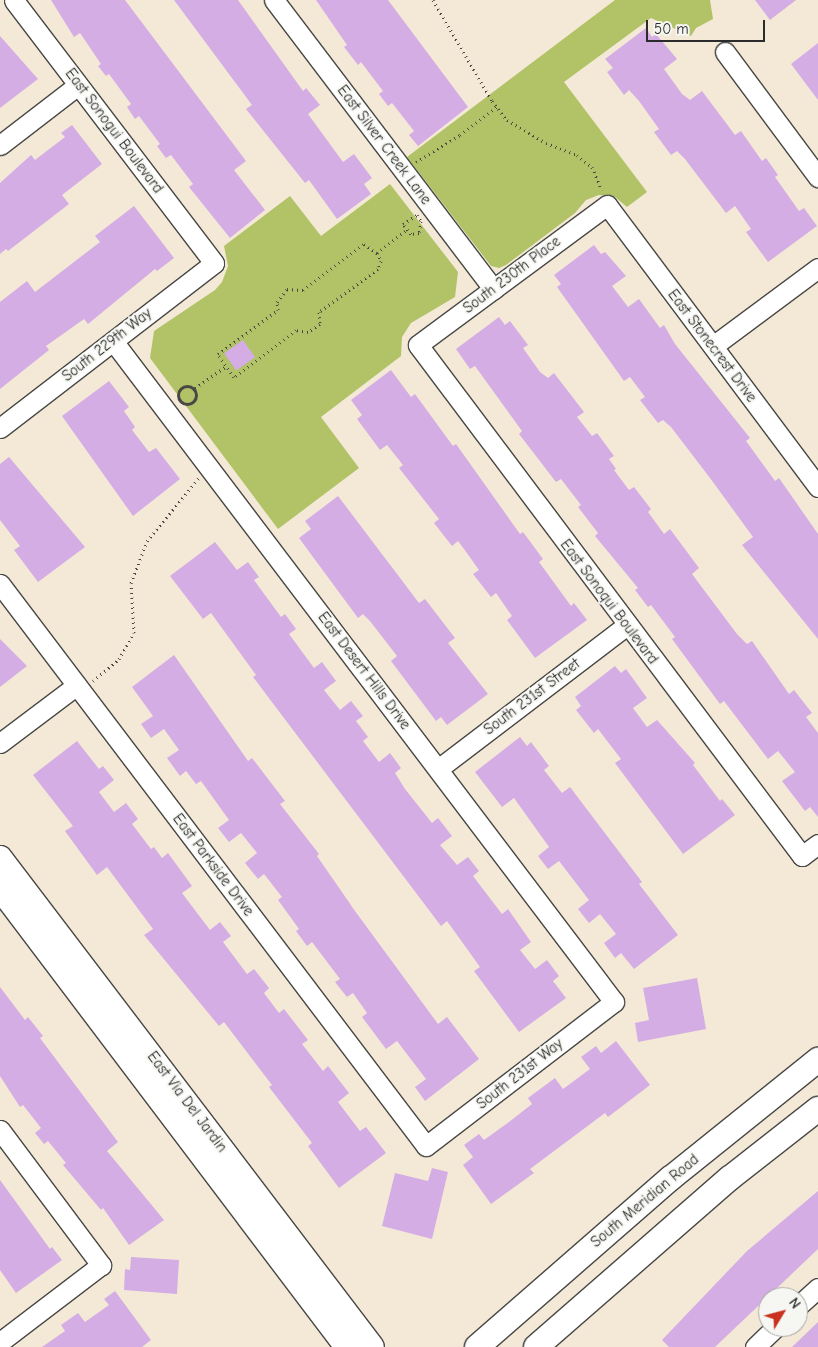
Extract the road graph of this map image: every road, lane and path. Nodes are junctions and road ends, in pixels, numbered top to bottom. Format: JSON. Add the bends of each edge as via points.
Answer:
{"nodes":[{"id":1,"x":14,"y":0,"type":"edge"},
{"id":2,"x":274,"y":0,"type":"edge"},
{"id":3,"x":433,"y":0,"type":"edge"},
{"id":4,"x":725,"y":52,"type":"dead end"},
{"id":5,"x":78,"y":85,"type":"junction"},
{"id":6,"x":497,"y":107,"type":"junction"},
{"id":7,"x":0,"y":145,"type":"edge"},
{"id":8,"x":404,"y":171,"type":"junction"},
{"id":9,"x":818,"y":177,"type":"edge"},
{"id":10,"x":607,"y":205,"type":"junction"},
{"id":11,"x":405,"y":230,"type":"junction"},
{"id":12,"x":377,"y":252,"type":"junction"},
{"id":13,"x":214,"y":263,"type":"joint"},
{"id":14,"x":818,"y":268,"type":"edge"},
{"id":15,"x":493,"y":289,"type":"junction"},
{"id":16,"x":113,"y":341,"type":"junction"},
{"id":17,"x":418,"y":346,"type":"joint"},
{"id":18,"x":713,"y":346,"type":"junction"},
{"id":19,"x":226,"y":366,"type":"junction"},
{"id":20,"x":195,"y":388,"type":"junction"},
{"id":21,"x":0,"y":428,"type":"edge"},
{"id":22,"x":211,"y":470,"type":"junction"},
{"id":23,"x":818,"y":487,"type":"edge"},
{"id":24,"x":0,"y":584,"type":"edge"},
{"id":25,"x":626,"y":626,"type":"junction"},
{"id":26,"x":79,"y":688,"type":"junction"},
{"id":27,"x":0,"y":743,"type":"edge"},
{"id":28,"x":438,"y":769,"type":"junction"},
{"id":29,"x":818,"y":844,"type":"edge"},
{"id":30,"x":0,"y":858,"type":"edge"},
{"id":31,"x":0,"y":888,"type":"edge"},
{"id":32,"x":614,"y":1002,"type":"joint"},
{"id":33,"x":818,"y":1060,"type":"edge"},
{"id":34,"x":818,"y":1108,"type":"edge"},
{"id":35,"x":0,"y":1130,"type":"edge"},
{"id":36,"x":426,"y":1146,"type":"joint"},
{"id":37,"x":818,"y":1288,"type":"edge"},
{"id":38,"x":808,"y":1297,"type":"edge"},
{"id":39,"x":766,"y":1337,"type":"edge"},
{"id":40,"x":0,"y":1342,"type":"edge"},
{"id":41,"x":347,"y":1347,"type":"edge"},
{"id":42,"x":372,"y":1347,"type":"edge"},
{"id":43,"x":477,"y":1347,"type":"edge"},
{"id":44,"x":536,"y":1347,"type":"edge"},
{"id":45,"x":755,"y":1347,"type":"edge"}],
"edges":[{"from":1,"to":5,"type":"street","name":"East Sonogui Boulevard"},
{"from":2,"to":8,"type":"street","name":"East Silver Creek Lane"},
{"from":3,"to":6,"type":"path"},
{"from":4,"to":9,"type":"street"},
{"from":5,"to":7,"type":"street"},
{"from":5,"to":13,"type":"street","name":"East Sonogui Boulevard"},
{"from":6,"to":8,"type":"path"},
{"from":6,"to":10,"type":"path","via":[[507,120],[546,143],[577,155],[592,167]]},
{"from":8,"to":15,"type":"street","name":"East Silver Creek Lane"},
{"from":10,"to":15,"type":"street","name":"South 230th Place"},
{"from":10,"to":18,"type":"street","name":"East Stonecrest Drive"},
{"from":11,"to":11,"type":"path","via":[[418,233],[421,221],[417,215],[403,224]]},
{"from":11,"to":12,"type":"path"},
{"from":12,"to":19,"type":"path","via":[[364,244],[303,290],[287,289],[277,302],[278,310],[218,354]]},
{"from":12,"to":19,"type":"path","via":[[381,261],[378,269],[319,312],[320,324],[308,332],[296,330],[234,377]]},
{"from":13,"to":16,"type":"street","name":"South 229th Way"},
{"from":14,"to":18,"type":"street"},
{"from":15,"to":17,"type":"street","name":"South 230th Place"},
{"from":16,"to":21,"type":"street","name":"South 229th Way"},
{"from":16,"to":22,"type":"street","name":"East Desert Hills Drive"},
{"from":17,"to":25,"type":"street","name":"East Sonoqui Boulevard"},
{"from":18,"to":23,"type":"street","name":"East Stonecrest Drive"},
{"from":19,"to":20,"type":"path"},
{"from":20,"to":20,"type":"path","via":[[182,388],[179,402],[190,403],[196,397]]},
{"from":22,"to":26,"type":"path","via":[[182,495],[146,541],[131,583],[134,633],[130,643],[105,673]]},
{"from":22,"to":28,"type":"street","name":"East Desert Hills Drive"},
{"from":24,"to":26,"type":"street","name":"East Parkside Drive"},
{"from":25,"to":28,"type":"street","name":"South 231st Street"},
{"from":25,"to":29,"type":"street","name":"East Sonoqui Boulevard","via":[[802,856]]},
{"from":26,"to":27,"type":"street"},
{"from":26,"to":36,"type":"street","name":"East Parkside Drive"},
{"from":28,"to":32,"type":"street","name":"East Desert Hills Drive"},
{"from":30,"to":42,"type":"street","name":"East Via Del Jardin"},
{"from":31,"to":41,"type":"street","name":"East Via Del Jardin"},
{"from":32,"to":36,"type":"street","name":"South 231st Way"},
{"from":33,"to":43,"type":"street","name":"South Meridian Road","via":[[671,1178]]},
{"from":34,"to":44,"type":"street","via":[[730,1178]]},
{"from":35,"to":40,"type":"street","via":[[101,1265]]},
{"from":37,"to":38,"type":"street"},
{"from":39,"to":45,"type":"street"}]}
